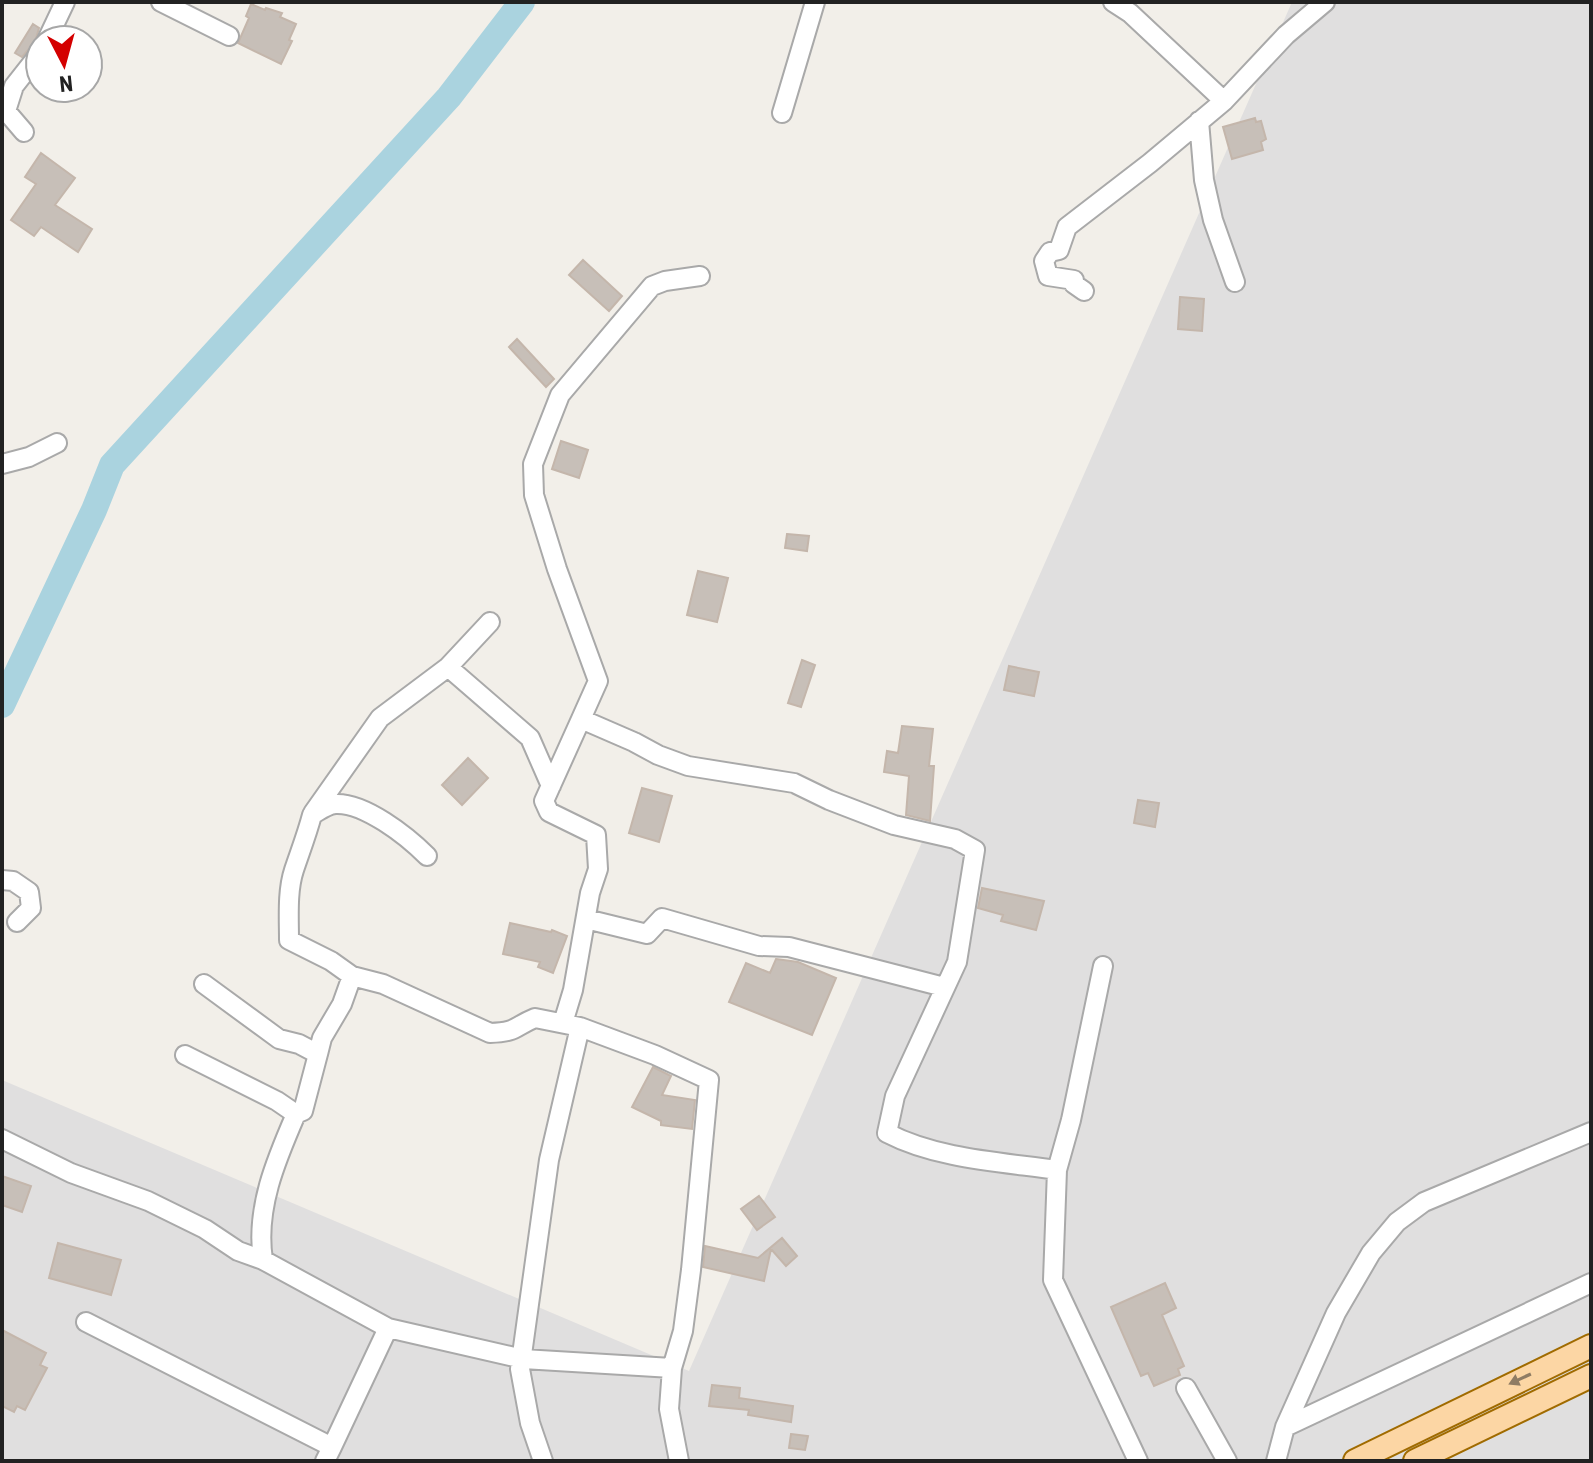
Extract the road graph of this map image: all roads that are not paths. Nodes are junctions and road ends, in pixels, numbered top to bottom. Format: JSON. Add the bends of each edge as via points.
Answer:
{"nodes":[{"id":1,"x":65,"y":2,"type":"edge"},
{"id":2,"x":161,"y":2,"type":"edge"},
{"id":3,"x":815,"y":2,"type":"edge"},
{"id":4,"x":1113,"y":2,"type":"edge"},
{"id":5,"x":1325,"y":2,"type":"edge"},
{"id":6,"x":55,"y":24,"type":"edge"},
{"id":7,"x":229,"y":36,"type":"dead end"},
{"id":8,"x":24,"y":73,"type":"edge"},
{"id":9,"x":1224,"y":101,"type":"junction"},
{"id":10,"x":782,"y":113,"type":"dead end"},
{"id":11,"x":1199,"y":121,"type":"junction"},
{"id":12,"x":24,"y":132,"type":"dead end"},
{"id":13,"x":700,"y":276,"type":"dead end"},
{"id":14,"x":1235,"y":282,"type":"dead end"},
{"id":15,"x":1084,"y":291,"type":"dead end"},
{"id":16,"x":57,"y":443,"type":"dead end"},
{"id":17,"x":2,"y":464,"type":"edge"},
{"id":18,"x":490,"y":622,"type":"dead end"},
{"id":19,"x":448,"y":667,"type":"junction"},
{"id":20,"x":581,"y":719,"type":"junction"},
{"id":21,"x":551,"y":786,"type":"junction"},
{"id":22,"x":312,"y":815,"type":"junction"},
{"id":23,"x":427,"y":856,"type":"dead end"},
{"id":24,"x":2,"y":880,"type":"edge"},
{"id":25,"x":586,"y":919,"type":"junction"},
{"id":26,"x":17,"y":922,"type":"dead end"},
{"id":27,"x":1103,"y":966,"type":"dead end"},
{"id":28,"x":352,"y":976,"type":"junction"},
{"id":29,"x":204,"y":984,"type":"dead end"},
{"id":30,"x":944,"y":987,"type":"junction"},
{"id":31,"x":571,"y":1025,"type":"junction"},
{"id":32,"x":318,"y":1054,"type":"junction"},
{"id":33,"x":185,"y":1055,"type":"dead end"},
{"id":34,"x":296,"y":1114,"type":"junction"},
{"id":35,"x":1591,"y":1132,"type":"edge"},
{"id":36,"x":2,"y":1139,"type":"edge"},
{"id":37,"x":1057,"y":1170,"type":"junction"},
{"id":38,"x":263,"y":1260,"type":"junction"},
{"id":39,"x":1591,"y":1283,"type":"edge"},
{"id":40,"x":86,"y":1322,"type":"dead end"},
{"id":41,"x":388,"y":1328,"type":"junction"},
{"id":42,"x":1591,"y":1346,"type":"edge"},
{"id":43,"x":523,"y":1359,"type":"junction"},
{"id":44,"x":672,"y":1368,"type":"junction"},
{"id":45,"x":1591,"y":1376,"type":"edge"},
{"id":46,"x":1186,"y":1388,"type":"dead end"},
{"id":47,"x":1285,"y":1427,"type":"junction"},
{"id":48,"x":328,"y":1454,"type":"edge"},
{"id":49,"x":543,"y":1461,"type":"edge"},
{"id":50,"x":679,"y":1461,"type":"edge"},
{"id":51,"x":1138,"y":1461,"type":"edge"},
{"id":52,"x":1227,"y":1461,"type":"edge"},
{"id":53,"x":1276,"y":1461,"type":"edge"},
{"id":54,"x":1355,"y":1461,"type":"edge"},
{"id":55,"x":1415,"y":1461,"type":"edge"}],
"edges":[{"from":1,"to":6,"type":"street"},
{"from":2,"to":7,"type":"street"},
{"from":3,"to":10,"type":"street"},
{"from":4,"to":9,"type":"street"},
{"from":5,"to":9,"type":"street"},
{"from":8,"to":12,"type":"street","via":[[6,111]]},
{"from":9,"to":11,"type":"street"},
{"from":11,"to":14,"type":"street","via":[[1204,180]]},
{"from":11,"to":15,"type":"street","via":[[1067,227],[1059,250],[1050,252],[1044,261],[1048,276],[1074,280]]},
{"from":13,"to":20,"type":"street","via":[[652,286],[560,395],[533,464],[534,495],[598,681]]},
{"from":16,"to":17,"type":"street"},
{"from":18,"to":19,"type":"street"},
{"from":19,"to":21,"type":"street","via":[[530,738]]},
{"from":19,"to":22,"type":"street","via":[[380,718]]},
{"from":20,"to":21,"type":"street"},
{"from":20,"to":30,"type":"street","via":[[688,766],[794,783],[894,825],[955,839],[975,850],[957,962]]},
{"from":21,"to":25,"type":"street","via":[[544,801],[549,812],[596,835],[598,869]]},
{"from":22,"to":23,"type":"street","via":[[334,804],[349,805],[401,833]]},
{"from":22,"to":28,"type":"street","via":[[293,871],[289,940]]},
{"from":24,"to":26,"type":"street","via":[[29,892],[31,908]]},
{"from":25,"to":30,"type":"street","via":[[647,934],[662,918],[759,946],[789,947]]},
{"from":25,"to":31,"type":"street"},
{"from":27,"to":37,"type":"street"},
{"from":28,"to":31,"type":"street","via":[[383,984],[490,1033],[521,1028],[535,1018]]},
{"from":28,"to":32,"type":"street"},
{"from":29,"to":32,"type":"street","via":[[279,1039]]},
{"from":30,"to":37,"type":"street","via":[[895,1096],[887,1133],[921,1147]]},
{"from":31,"to":43,"type":"street"},
{"from":31,"to":44,"type":"street","via":[[709,1080],[691,1270]]},
{"from":32,"to":34,"type":"street","via":[[303,1111]]},
{"from":33,"to":34,"type":"street"},
{"from":34,"to":38,"type":"street","via":[[265,1201],[259,1236]]},
{"from":35,"to":47,"type":"street","via":[[1424,1202],[1397,1222],[1371,1253],[1336,1313]]},
{"from":36,"to":38,"type":"street","via":[[71,1173],[148,1201]]},
{"from":37,"to":51,"type":"street","via":[[1053,1280]]},
{"from":38,"to":41,"type":"street"},
{"from":39,"to":47,"type":"street"},
{"from":40,"to":48,"type":"street"},
{"from":41,"to":43,"type":"street"},
{"from":41,"to":48,"type":"street"},
{"from":42,"to":54,"type":"main road","one_way":true},
{"from":43,"to":44,"type":"street"},
{"from":43,"to":49,"type":"street","via":[[521,1381]]},
{"from":44,"to":50,"type":"street","via":[[669,1409]]},
{"from":45,"to":55,"type":"main road"},
{"from":46,"to":52,"type":"street"},
{"from":47,"to":53,"type":"street"}]}
